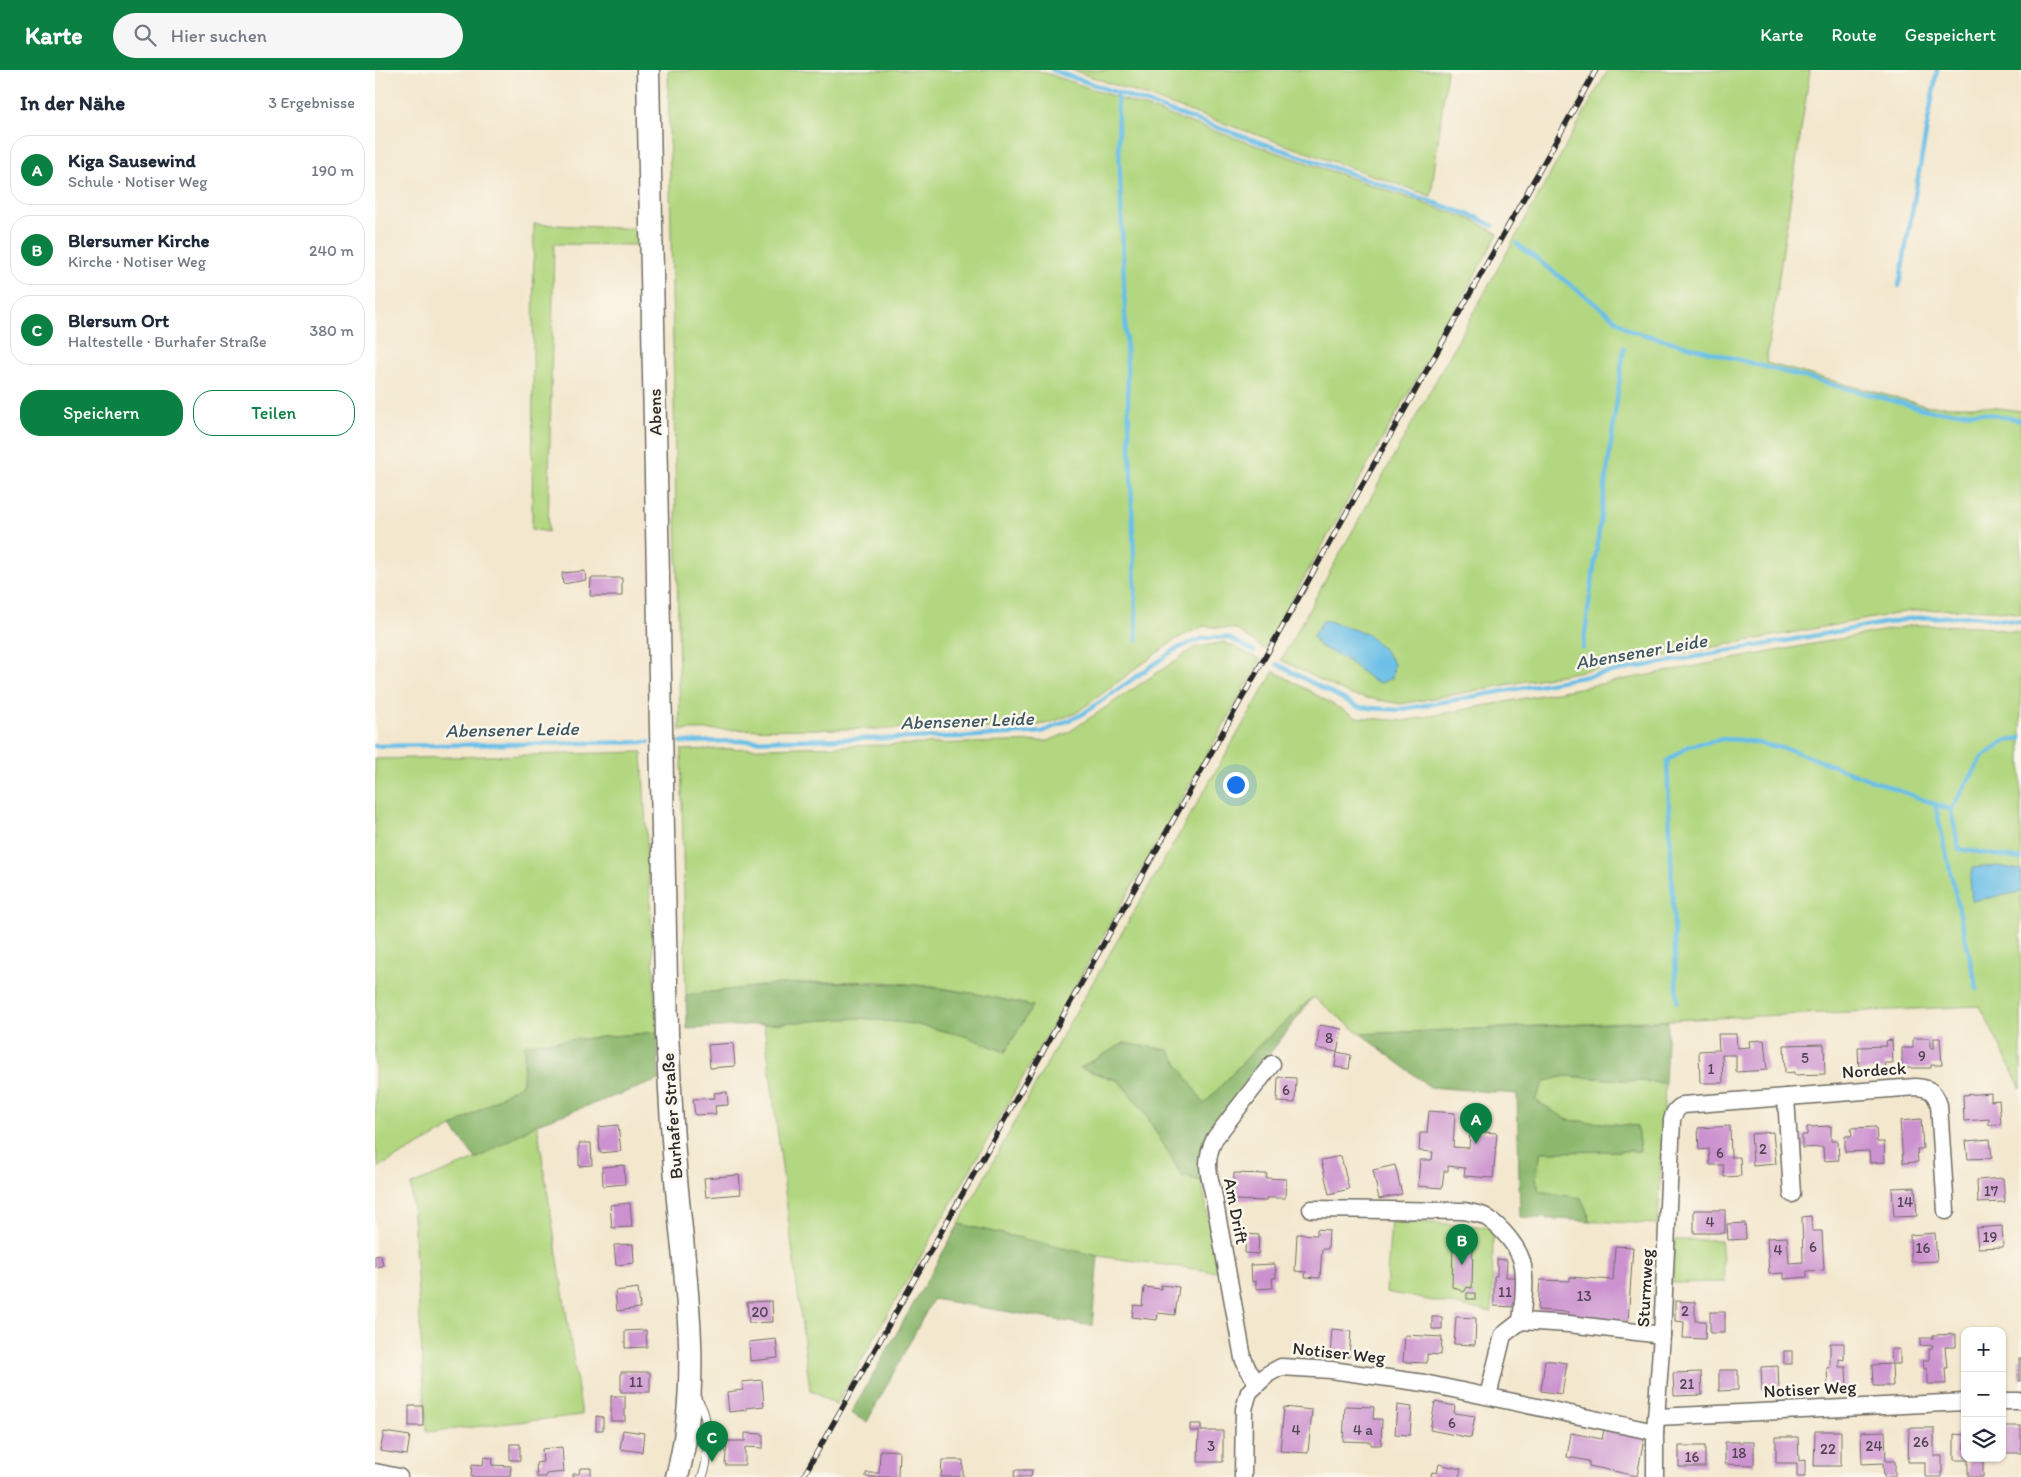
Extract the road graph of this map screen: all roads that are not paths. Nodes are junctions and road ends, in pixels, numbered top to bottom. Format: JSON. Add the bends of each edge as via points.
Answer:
{"nodes":[{"id":1,"x":648,"y":70,"type":"edge"},
{"id":2,"x":661,"y":754,"type":"joint"},
{"id":3,"x":1272,"y":1064,"type":"dead end"},
{"id":4,"x":1786,"y":1097,"type":"junction"},
{"id":5,"x":1683,"y":1105,"type":"joint"},
{"id":6,"x":1792,"y":1194,"type":"dead end"},
{"id":7,"x":1311,"y":1209,"type":"dead end"},
{"id":8,"x":1946,"y":1211,"type":"dead end"},
{"id":9,"x":1521,"y":1321,"type":"junction"},
{"id":10,"x":1663,"y":1335,"type":"junction"},
{"id":11,"x":1257,"y":1382,"type":"junction"},
{"id":12,"x":1488,"y":1396,"type":"junction"},
{"id":13,"x":689,"y":1399,"type":"junction"},
{"id":14,"x":2006,"y":1401,"type":"edge"},
{"id":15,"x":2021,"y":1401,"type":"edge"},
{"id":16,"x":1961,"y":1402,"type":"edge"},
{"id":17,"x":1656,"y":1425,"type":"junction"},
{"id":18,"x":375,"y":1472,"type":"edge"},
{"id":19,"x":399,"y":1477,"type":"edge"},
{"id":20,"x":677,"y":1477,"type":"edge"},
{"id":21,"x":701,"y":1477,"type":"edge"},
{"id":22,"x":1243,"y":1477,"type":"edge"},
{"id":23,"x":1655,"y":1477,"type":"edge"}],
"edges":[{"from":1,"to":2,"type":"main road","name":"Abens"},
{"from":2,"to":13,"type":"main road","name":"Burhafer Straße","via":[[667,1034],[674,1160],[689,1314]]},
{"from":3,"to":11,"type":"street","name":"Am Drift","via":[[1208,1151],[1209,1175],[1243,1358]]},
{"from":4,"to":5,"type":"street","name":"Nordeck"},
{"from":4,"to":6,"type":"street"},
{"from":4,"to":8,"type":"street","name":"Nordeck","via":[[1916,1087],[1932,1091],[1939,1105]]},
{"from":5,"to":10,"type":"street","name":"Sturmweg","via":[[1673,1113],[1672,1120]]},
{"from":7,"to":9,"type":"street","via":[[1463,1211],[1485,1217],[1512,1244],[1523,1265],[1525,1285]]},
{"from":9,"to":10,"type":"street"},
{"from":9,"to":12,"type":"street","via":[[1503,1335]]},
{"from":10,"to":17,"type":"street","name":"Sturmweg"},
{"from":11,"to":12,"type":"street","name":"Notiser Weg","via":[[1281,1367],[1301,1367],[1367,1374]]},
{"from":11,"to":22,"type":"street","name":"Notiser Weg","via":[[1249,1392],[1244,1409]]},
{"from":12,"to":17,"type":"street","name":"Notiser Weg"},
{"from":13,"to":20,"type":"main road","name":"Burhafer Straße"},
{"from":13,"to":21,"type":"lane","via":[[701,1403],[706,1426],[708,1448]]},
{"from":14,"to":15,"type":"street"},
{"from":16,"to":17,"type":"street","name":"Notiser Weg"},
{"from":17,"to":23,"type":"street","name":"Sturmweg"},
{"from":18,"to":19,"type":"street"}]}
